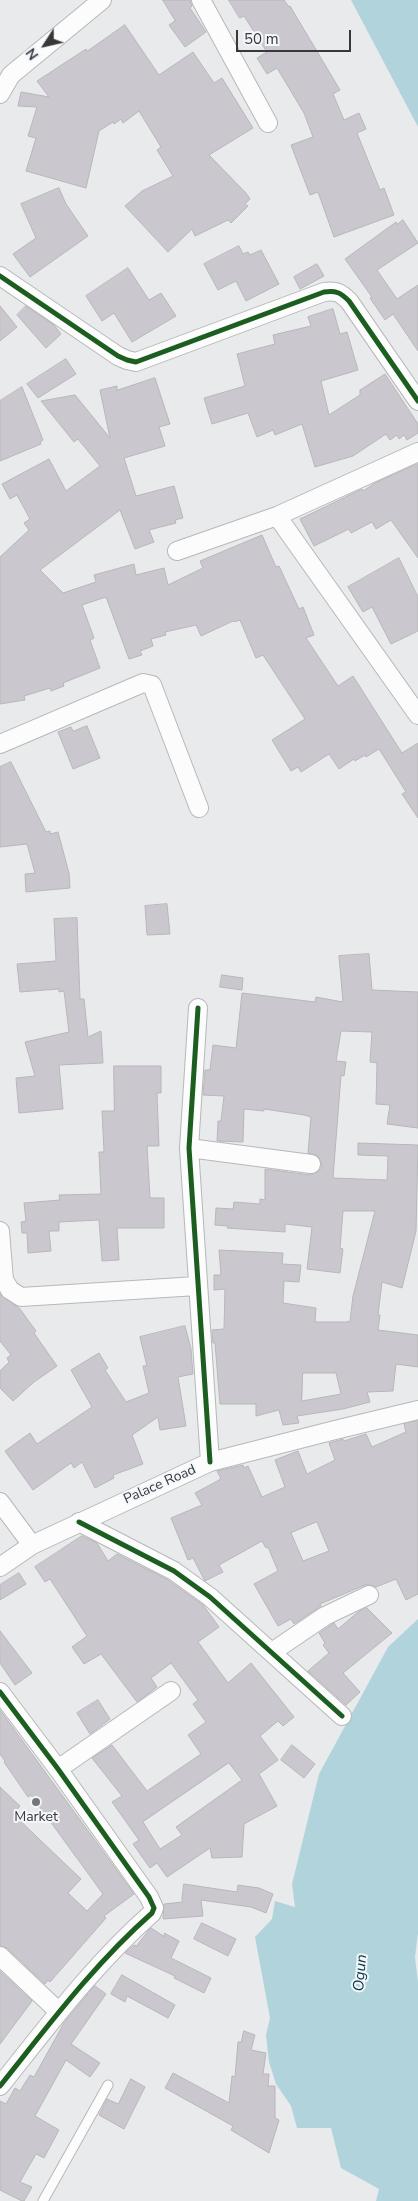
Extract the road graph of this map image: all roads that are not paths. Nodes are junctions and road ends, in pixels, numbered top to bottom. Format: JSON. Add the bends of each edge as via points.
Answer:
{"nodes":[{"id":1,"x":102,"y":0,"type":"edge"},
{"id":2,"x":201,"y":0,"type":"edge"},
{"id":3,"x":0,"y":94,"type":"edge"},
{"id":4,"x":268,"y":123,"type":"dead end"},
{"id":5,"x":0,"y":276,"type":"edge"},
{"id":6,"x":418,"y":401,"type":"edge"},
{"id":7,"x":418,"y":452,"type":"edge"},
{"id":8,"x":277,"y":516,"type":"junction"},
{"id":9,"x":177,"y":551,"type":"dead end"},
{"id":10,"x":418,"y":715,"type":"edge"},
{"id":11,"x":0,"y":744,"type":"edge"},
{"id":12,"x":199,"y":808,"type":"dead end"},
{"id":13,"x":198,"y":1008,"type":"dead end"},
{"id":14,"x":190,"y":1148,"type":"junction"},
{"id":15,"x":311,"y":1164,"type":"dead end"},
{"id":16,"x":0,"y":1232,"type":"edge"},
{"id":17,"x":197,"y":1286,"type":"junction"},
{"id":18,"x":418,"y":1410,"type":"edge"},
{"id":19,"x":210,"y":1462,"type":"junction"},
{"id":20,"x":0,"y":1502,"type":"edge"},
{"id":21,"x":79,"y":1522,"type":"junction"},
{"id":22,"x":32,"y":1545,"type":"junction"},
{"id":23,"x":0,"y":1567,"type":"edge"},
{"id":24,"x":369,"y":1595,"type":"dead end"},
{"id":25,"x":272,"y":1652,"type":"junction"},
{"id":26,"x":171,"y":1691,"type":"dead end"},
{"id":27,"x":0,"y":1692,"type":"edge"},
{"id":28,"x":342,"y":1716,"type":"dead end"},
{"id":29,"x":58,"y":1769,"type":"junction"},
{"id":30,"x":0,"y":1956,"type":"edge"},
{"id":31,"x":59,"y":2012,"type":"junction"},
{"id":32,"x":108,"y":2085,"type":"dead end"},
{"id":33,"x":0,"y":2086,"type":"edge"},
{"id":34,"x":43,"y":2201,"type":"edge"}],
"edges":[{"from":1,"to":3,"type":"street","via":[[11,75]]},
{"from":2,"to":4,"type":"street"},
{"from":5,"to":6,"type":"street","via":[[118,356],[136,362],[333,290],[350,301]]},
{"from":7,"to":8,"type":"street"},
{"from":8,"to":9,"type":"street"},
{"from":8,"to":10,"type":"street"},
{"from":11,"to":12,"type":"street","via":[[143,684],[152,685]]},
{"from":13,"to":14,"type":"street"},
{"from":14,"to":15,"type":"street"},
{"from":14,"to":17,"type":"street"},
{"from":16,"to":17,"type":"street","via":[[4,1280],[20,1297]]},
{"from":17,"to":19,"type":"street"},
{"from":18,"to":19,"type":"street","name":"Palace Road"},
{"from":19,"to":21,"type":"street","name":"Palace Road"},
{"from":20,"to":22,"type":"street"},
{"from":21,"to":22,"type":"street","name":"Palace Road"},
{"from":21,"to":25,"type":"street","via":[[174,1571],[210,1597]]},
{"from":22,"to":23,"type":"street","name":"Palace Road"},
{"from":24,"to":25,"type":"street","via":[[325,1616]]},
{"from":25,"to":28,"type":"street"},
{"from":26,"to":29,"type":"street"},
{"from":27,"to":29,"type":"street"},
{"from":29,"to":31,"type":"street","via":[[154,1908],[119,1942]]},
{"from":30,"to":31,"type":"street"},
{"from":31,"to":33,"type":"street"},
{"from":32,"to":34,"type":"lane"}]}
